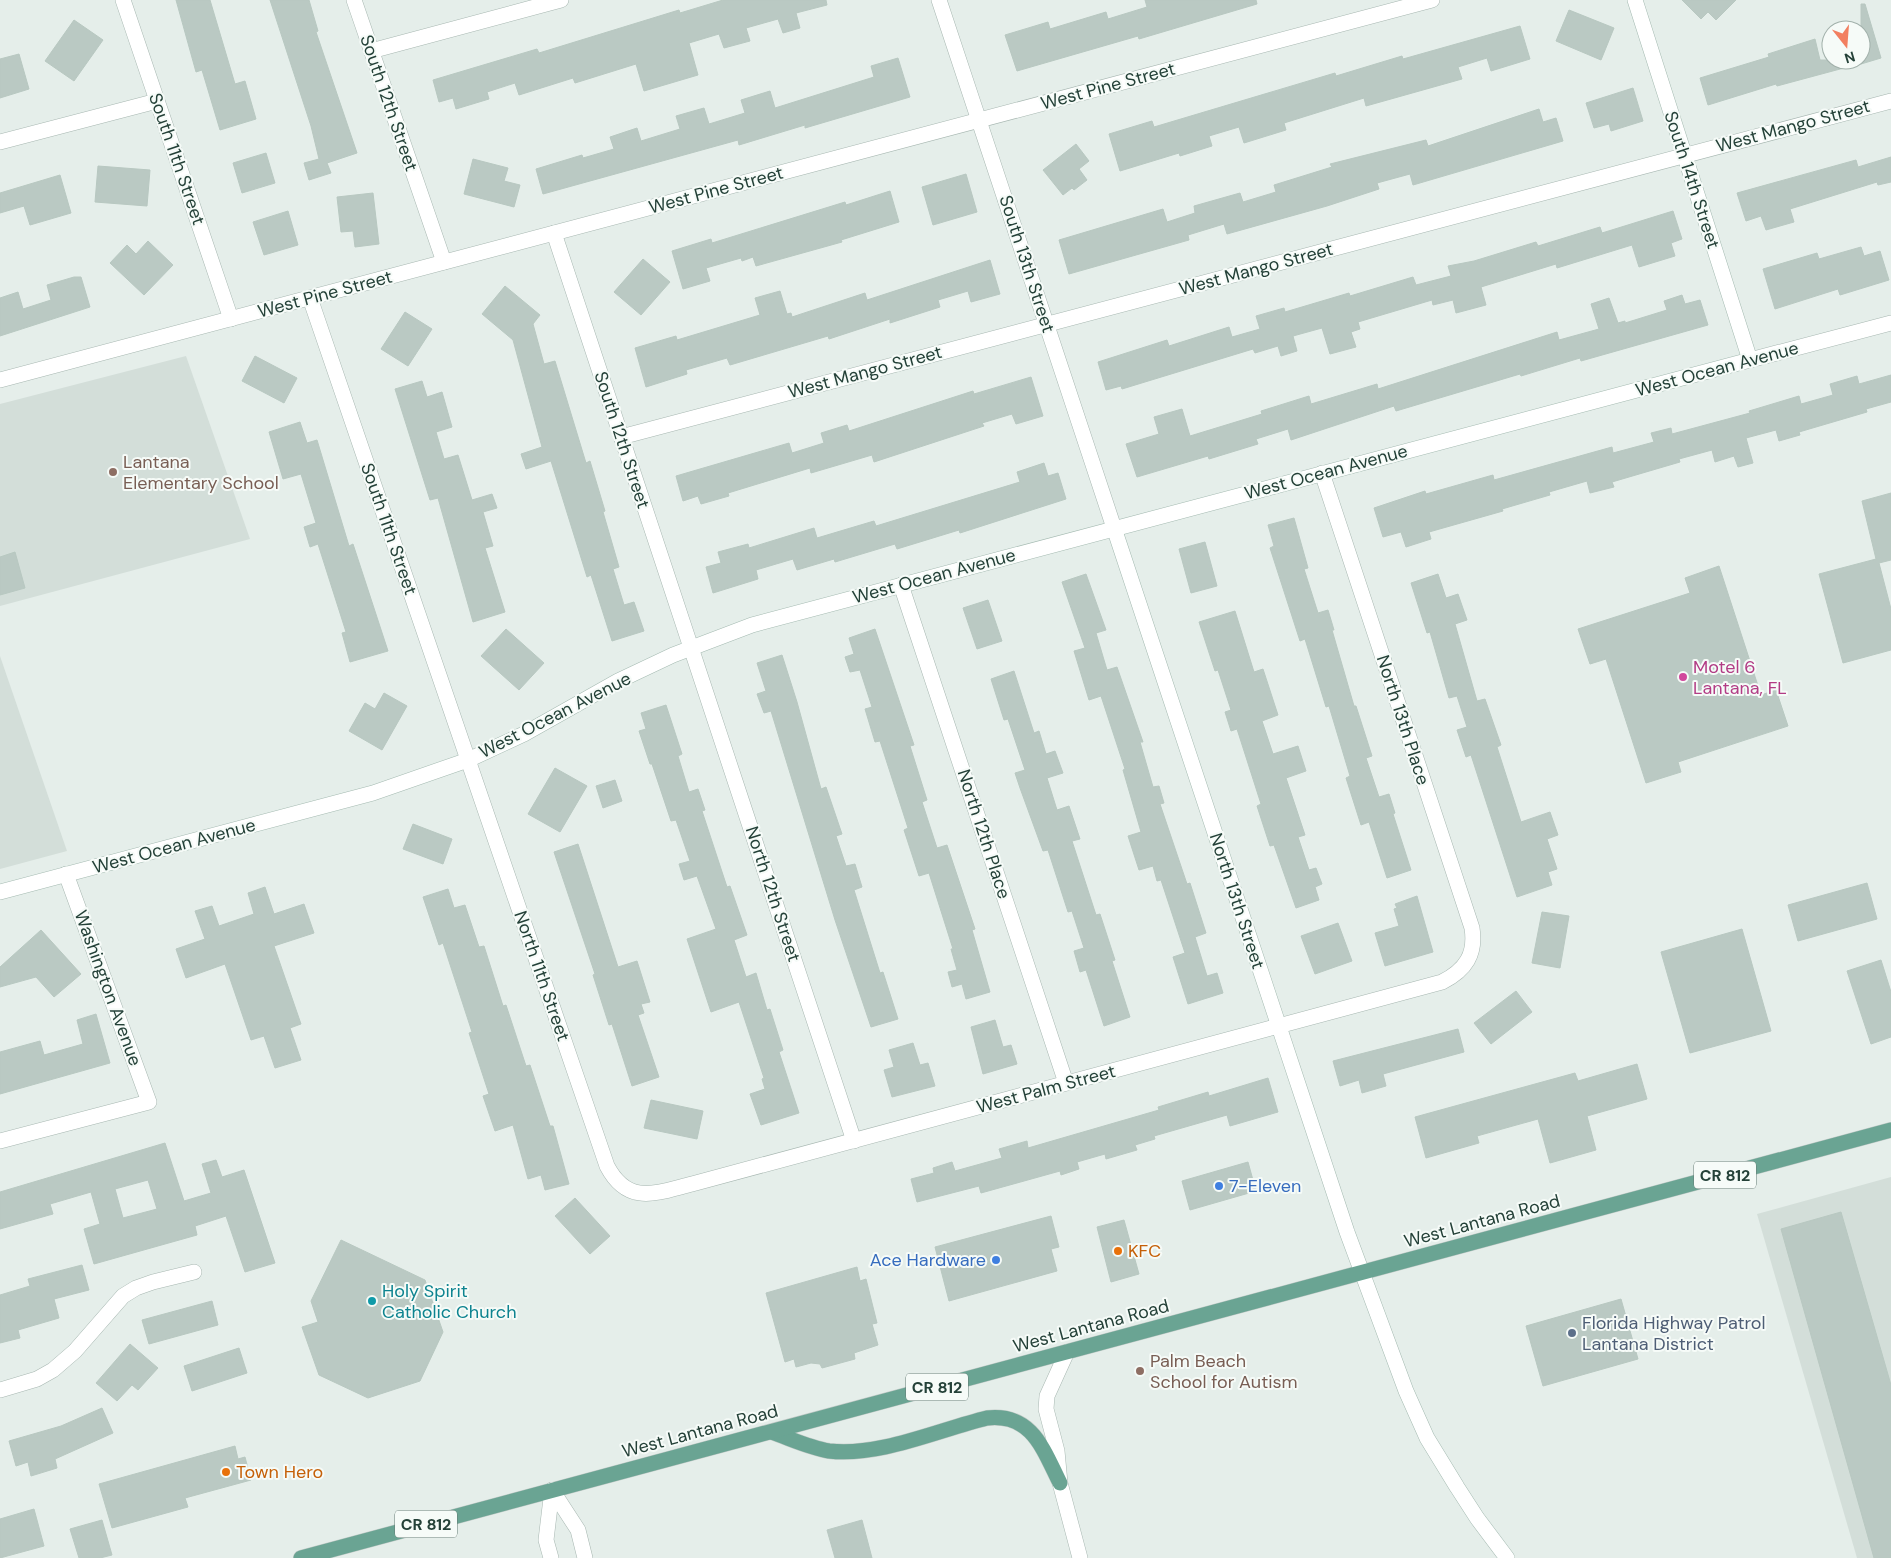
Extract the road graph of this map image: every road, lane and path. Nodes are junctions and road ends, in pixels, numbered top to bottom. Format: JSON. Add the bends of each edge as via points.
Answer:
{"nodes":[{"id":1,"x":123,"y":0,"type":"edge"},
{"id":2,"x":354,"y":0,"type":"edge"},
{"id":3,"x":562,"y":0,"type":"edge"},
{"id":4,"x":939,"y":0,"type":"edge"},
{"id":5,"x":1432,"y":0,"type":"edge"},
{"id":6,"x":1635,"y":0,"type":"edge"},
{"id":7,"x":371,"y":50,"type":"junction"},
{"id":8,"x":157,"y":101,"type":"junction"},
{"id":9,"x":1891,"y":101,"type":"edge"},
{"id":10,"x":979,"y":120,"type":"junction"},
{"id":11,"x":0,"y":142,"type":"edge"},
{"id":12,"x":1684,"y":155,"type":"junction"},
{"id":13,"x":554,"y":233,"type":"junction"},
{"id":14,"x":444,"y":262,"type":"junction"},
{"id":15,"x":310,"y":298,"type":"junction"},
{"id":16,"x":231,"y":318,"type":"junction"},
{"id":17,"x":1891,"y":323,"type":"edge"},
{"id":18,"x":1046,"y":324,"type":"junction"},
{"id":19,"x":1750,"y":360,"type":"junction"},
{"id":20,"x":0,"y":380,"type":"edge"},
{"id":21,"x":621,"y":437,"type":"junction"},
{"id":22,"x":1322,"y":473,"type":"junction"},
{"id":23,"x":1114,"y":528,"type":"junction"},
{"id":24,"x":901,"y":585,"type":"junction"},
{"id":25,"x":691,"y":648,"type":"junction"},
{"id":26,"x":468,"y":760,"type":"junction"},
{"id":27,"x":66,"y":874,"type":"junction"},
{"id":28,"x":0,"y":892,"type":"edge"},
{"id":29,"x":1465,"y":967,"type":"joint"},
{"id":30,"x":1279,"y":1026,"type":"junction"},
{"id":31,"x":1066,"y":1083,"type":"junction"},
{"id":32,"x":1891,"y":1130,"type":"edge"},
{"id":33,"x":854,"y":1141,"type":"junction"},
{"id":34,"x":0,"y":1142,"type":"edge"},
{"id":35,"x":623,"y":1187,"type":"joint"},
{"id":36,"x":194,"y":1272,"type":"dead end"},
{"id":37,"x":1362,"y":1272,"type":"junction"},
{"id":38,"x":1067,"y":1352,"type":"junction"},
{"id":39,"x":0,"y":1390,"type":"edge"},
{"id":40,"x":771,"y":1432,"type":"junction"},
{"id":41,"x":1060,"y":1483,"type":"junction"},
{"id":42,"x":552,"y":1490,"type":"junction"},
{"id":43,"x":301,"y":1558,"type":"edge"},
{"id":44,"x":551,"y":1558,"type":"edge"},
{"id":45,"x":585,"y":1558,"type":"edge"},
{"id":46,"x":1080,"y":1558,"type":"edge"},
{"id":47,"x":1507,"y":1558,"type":"edge"}],
"edges":[{"from":1,"to":8,"type":"street","name":"South 11th Street"},
{"from":2,"to":7,"type":"street","name":"South 12th Street"},
{"from":3,"to":7,"type":"street"},
{"from":4,"to":10,"type":"street","name":"South 13th Street"},
{"from":5,"to":10,"type":"street","name":"West Pine Street"},
{"from":6,"to":12,"type":"street","name":"South 14th Street"},
{"from":7,"to":14,"type":"street","name":"South 12th Street"},
{"from":8,"to":11,"type":"street"},
{"from":8,"to":16,"type":"street","name":"South 11th Street"},
{"from":9,"to":12,"type":"street","name":"West Mango Street"},
{"from":10,"to":13,"type":"street","name":"West Pine Street"},
{"from":10,"to":18,"type":"street","name":"South 13th Street"},
{"from":12,"to":18,"type":"street","name":"West Mango Street"},
{"from":12,"to":19,"type":"street","name":"South 14th Street"},
{"from":13,"to":14,"type":"street","name":"West Pine Street"},
{"from":13,"to":21,"type":"street","name":"South 12th Street"},
{"from":14,"to":15,"type":"street","name":"West Pine Street"},
{"from":15,"to":16,"type":"street","name":"West Pine Street"},
{"from":15,"to":26,"type":"street","name":"South 11th Street"},
{"from":16,"to":20,"type":"street","name":"West Pine Street"},
{"from":17,"to":19,"type":"street","name":"West Ocean Avenue"},
{"from":18,"to":21,"type":"street","name":"West Mango Street"},
{"from":18,"to":23,"type":"street","name":"South 13th Street"},
{"from":19,"to":22,"type":"street","name":"West Ocean Avenue"},
{"from":21,"to":25,"type":"street","name":"South 12th Street"},
{"from":22,"to":23,"type":"street","name":"West Ocean Avenue"},
{"from":22,"to":29,"type":"street","name":"North 13th Place","via":[[1472,928],[1472,955]]},
{"from":23,"to":24,"type":"street","name":"West Ocean Avenue"},
{"from":23,"to":30,"type":"street","name":"North 13th Street"},
{"from":24,"to":25,"type":"street","name":"West Ocean Avenue","via":[[752,625]]},
{"from":24,"to":31,"type":"street","name":"North 12th Place"},
{"from":25,"to":26,"type":"street","name":"West Ocean Avenue","via":[[618,681],[524,734]]},
{"from":25,"to":33,"type":"street","name":"North 12th Street"},
{"from":26,"to":27,"type":"street","name":"West Ocean Avenue","via":[[372,793]]},
{"from":26,"to":35,"type":"street","name":"North 11th Street","via":[[607,1166]]},
{"from":27,"to":28,"type":"street","name":"West Ocean Avenue"},
{"from":27,"to":34,"type":"street","name":"Washington Avenue","via":[[149,1102]]},
{"from":29,"to":30,"type":"street","name":"West Palm Street","via":[[1442,982]]},
{"from":30,"to":31,"type":"street","name":"West Palm Street"},
{"from":30,"to":37,"type":"street","name":"North 13th Street"},
{"from":31,"to":33,"type":"street","name":"West Palm Street"},
{"from":32,"to":37,"type":"main road","name":"West Lantana Road","number":"CR 812"},
{"from":33,"to":35,"type":"street","name":"West Palm Street","via":[[649,1195]]},
{"from":36,"to":39,"type":"street","via":[[136,1288],[123,1296],[75,1351],[53,1370],[37,1380]]},
{"from":37,"to":38,"type":"main road","name":"West Lantana Road","number":"CR 812"},
{"from":37,"to":47,"type":"street","name":"North 13th Street","via":[[1427,1438],[1477,1518]]},
{"from":38,"to":40,"type":"main road","name":"West Lantana Road","number":"CR 812"},
{"from":38,"to":41,"type":"street","via":[[1046,1402]]},
{"from":40,"to":41,"type":"main road","via":[[827,1450],[855,1451],[878,1448],[987,1418],[1004,1418],[1017,1421],[1035,1436]]},
{"from":40,"to":42,"type":"main road","name":"West Lantana Road","number":"CR 812"},
{"from":41,"to":46,"type":"street"},
{"from":42,"to":43,"type":"main road","name":"West Lantana Road","number":"CR 812"},
{"from":42,"to":44,"type":"street","via":[[546,1540]]},
{"from":42,"to":45,"type":"street","via":[[578,1530]]}]}
